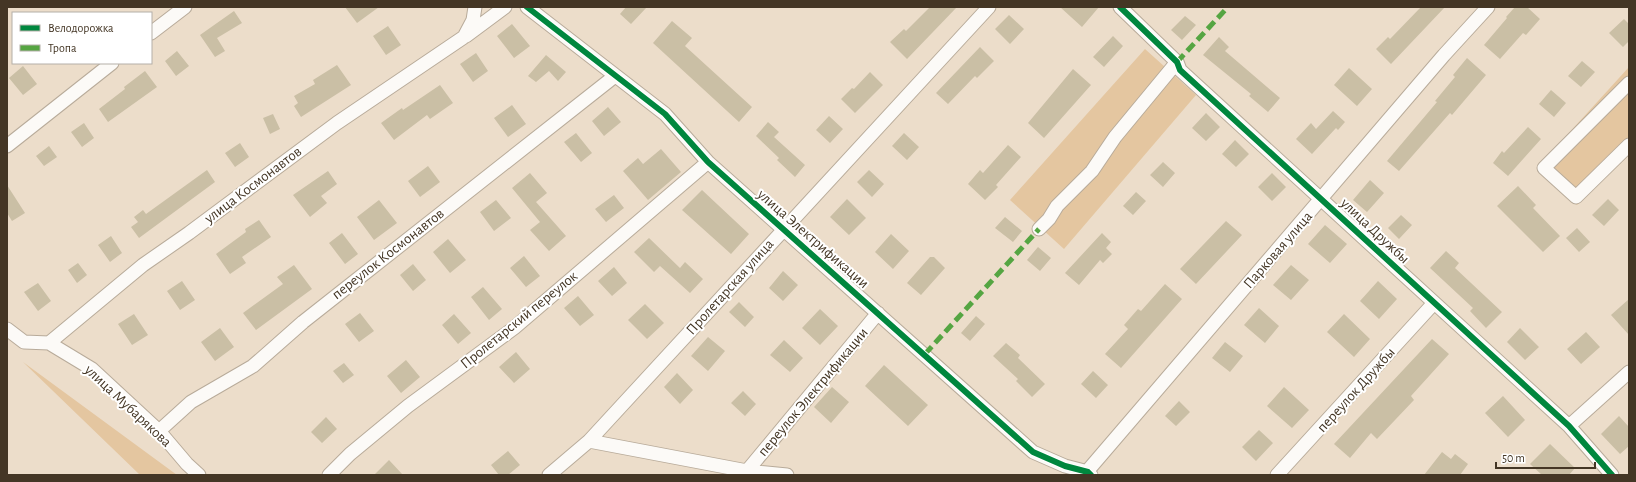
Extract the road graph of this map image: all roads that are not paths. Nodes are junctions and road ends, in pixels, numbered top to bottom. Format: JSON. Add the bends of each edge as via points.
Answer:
{"nodes":[{"id":1,"x":186,"y":7,"type":"edge"},
{"id":2,"x":475,"y":7,"type":"edge"},
{"id":3,"x":505,"y":7,"type":"edge"},
{"id":4,"x":527,"y":7,"type":"edge"},
{"id":5,"x":989,"y":7,"type":"edge"},
{"id":6,"x":1120,"y":7,"type":"edge"},
{"id":7,"x":1488,"y":7,"type":"edge"},
{"id":8,"x":152,"y":32,"type":"edge"},
{"id":9,"x":464,"y":37,"type":"junction"},
{"id":10,"x":1177,"y":62,"type":"junction"},
{"id":11,"x":111,"y":64,"type":"edge"},
{"id":12,"x":615,"y":76,"type":"junction"},
{"id":13,"x":1629,"y":83,"type":"edge"},
{"id":14,"x":1629,"y":145,"type":"edge"},
{"id":15,"x":7,"y":146,"type":"edge"},
{"id":16,"x":708,"y":162,"type":"junction"},
{"id":17,"x":1322,"y":199,"type":"junction"},
{"id":18,"x":1039,"y":229,"type":"dead end"},
{"id":19,"x":782,"y":230,"type":"junction"},
{"id":20,"x":1434,"y":303,"type":"junction"},
{"id":21,"x":878,"y":313,"type":"junction"},
{"id":22,"x":7,"y":329,"type":"edge"},
{"id":23,"x":49,"y":343,"type":"junction"},
{"id":24,"x":1629,"y":372,"type":"edge"},
{"id":25,"x":1569,"y":426,"type":"junction"},
{"id":26,"x":159,"y":431,"type":"junction"},
{"id":27,"x":589,"y":441,"type":"junction"},
{"id":28,"x":747,"y":471,"type":"junction"},
{"id":29,"x":1088,"y":474,"type":"edge"},
{"id":30,"x":198,"y":475,"type":"edge"},
{"id":31,"x":329,"y":475,"type":"edge"},
{"id":32,"x":549,"y":475,"type":"edge"},
{"id":33,"x":787,"y":475,"type":"edge"},
{"id":34,"x":1277,"y":475,"type":"edge"},
{"id":35,"x":1612,"y":475,"type":"edge"}],
"edges":[{"from":1,"to":8,"type":"street"},
{"from":2,"to":9,"type":"street","name":"улица Космонавтов","via":[[473,20]]},
{"from":3,"to":9,"type":"street","name":"улица Космонавтов"},
{"from":4,"to":12,"type":"street","name":"улица Электрификации"},
{"from":5,"to":19,"type":"street","name":"Пролетарская улица"},
{"from":6,"to":10,"type":"street","name":"улица Дружбы"},
{"from":7,"to":17,"type":"street","name":"Парковая улица"},
{"from":9,"to":23,"type":"street","name":"улица Космонавтов","via":[[337,122],[189,233],[143,264]]},
{"from":10,"to":17,"type":"street","name":"улица Дружбы","via":[[1180,70]]},
{"from":10,"to":18,"type":"street","via":[[1114,137],[1092,171],[1057,206]]},
{"from":11,"to":15,"type":"street"},
{"from":12,"to":16,"type":"street","name":"улица Электрификации","via":[[665,114]]},
{"from":12,"to":26,"type":"street","name":"переулок Космонавтов","via":[[314,312],[253,366],[191,402]]},
{"from":13,"to":14,"type":"street","via":[[1544,168],[1576,197]]},
{"from":16,"to":19,"type":"street","name":"улица Электрификации"},
{"from":16,"to":31,"type":"street","name":"Пролетарский переулок","via":[[514,328],[408,406],[350,454]]},
{"from":17,"to":20,"type":"street","name":"улица Дружбы"},
{"from":17,"to":29,"type":"street","name":"Парковая улица"},
{"from":19,"to":21,"type":"street","name":"улица Электрификации"},
{"from":19,"to":27,"type":"street","name":"Пролетарская улица"},
{"from":20,"to":25,"type":"street","name":"улица Дружбы"},
{"from":20,"to":34,"type":"street","name":"переулок Дружбы"},
{"from":21,"to":28,"type":"street","name":"переулок Электрификации"},
{"from":21,"to":29,"type":"street","name":"улица Электрификации","via":[[1033,452]]},
{"from":22,"to":23,"type":"street","name":"улица Мубарякова","via":[[24,342]]},
{"from":23,"to":26,"type":"street","name":"улица Мубарякова","via":[[92,369]]},
{"from":24,"to":25,"type":"street"},
{"from":25,"to":35,"type":"street","name":"улица Дружбы"},
{"from":26,"to":30,"type":"street","name":"улица Мубарякова"},
{"from":27,"to":28,"type":"street"},
{"from":27,"to":32,"type":"street","name":"Пролетарская улица"},
{"from":28,"to":33,"type":"street"}]}
